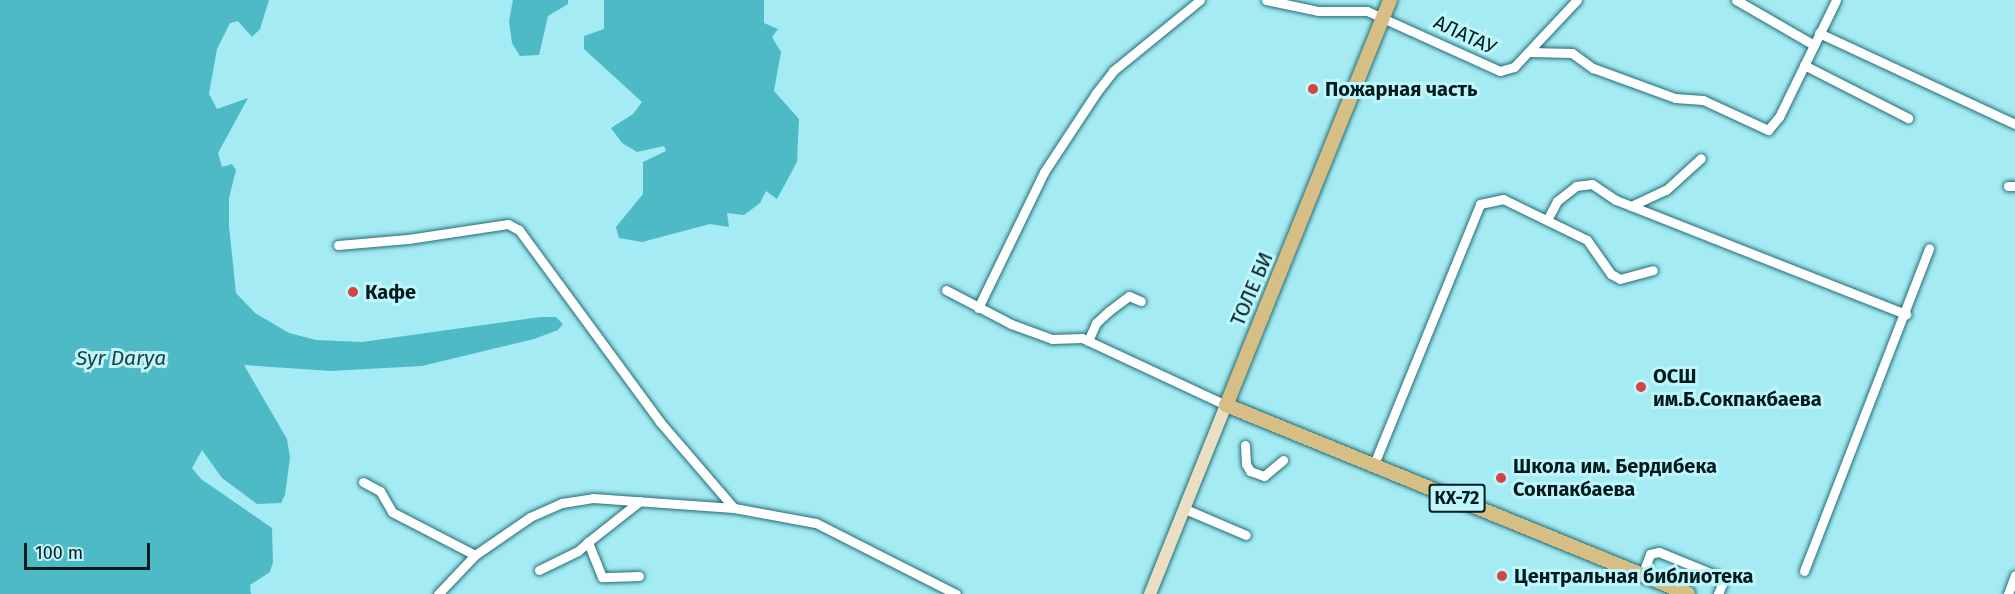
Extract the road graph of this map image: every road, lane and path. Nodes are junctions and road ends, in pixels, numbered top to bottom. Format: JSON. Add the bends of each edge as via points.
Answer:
{"nodes":[{"id":1,"x":1200,"y":0,"type":"edge"},
{"id":2,"x":1266,"y":0,"type":"edge"},
{"id":3,"x":1390,"y":0,"type":"edge"},
{"id":4,"x":1577,"y":0,"type":"edge"},
{"id":5,"x":1736,"y":0,"type":"edge"},
{"id":6,"x":1836,"y":0,"type":"edge"},
{"id":7,"x":1383,"y":17,"type":"junction"},
{"id":8,"x":1819,"y":33,"type":"junction"},
{"id":9,"x":1814,"y":45,"type":"junction"},
{"id":10,"x":1530,"y":52,"type":"junction"},
{"id":11,"x":1804,"y":65,"type":"junction"},
{"id":12,"x":1908,"y":118,"type":"dead end"},
{"id":13,"x":2015,"y":124,"type":"edge"},
{"id":14,"x":1701,"y":158,"type":"dead end"},
{"id":15,"x":1631,"y":206,"type":"junction"},
{"id":16,"x":1546,"y":220,"type":"junction"},
{"id":17,"x":338,"y":244,"type":"dead end"},
{"id":18,"x":1929,"y":248,"type":"dead end"},
{"id":19,"x":1653,"y":270,"type":"dead end"},
{"id":20,"x":946,"y":290,"type":"dead end"},
{"id":21,"x":1141,"y":301,"type":"dead end"},
{"id":22,"x":978,"y":308,"type":"junction"},
{"id":23,"x":1906,"y":314,"type":"junction"},
{"id":24,"x":1088,"y":341,"type":"junction"},
{"id":25,"x":1226,"y":405,"type":"junction"},
{"id":26,"x":1245,"y":445,"type":"dead end"},
{"id":27,"x":1283,"y":460,"type":"dead end"},
{"id":28,"x":1374,"y":464,"type":"junction"},
{"id":29,"x":363,"y":482,"type":"dead end"},
{"id":30,"x":640,"y":501,"type":"junction"},
{"id":31,"x":734,"y":508,"type":"junction"},
{"id":32,"x":1185,"y":509,"type":"junction"},
{"id":33,"x":1246,"y":535,"type":"dead end"},
{"id":34,"x":588,"y":542,"type":"junction"},
{"id":35,"x":475,"y":555,"type":"junction"},
{"id":36,"x":539,"y":570,"type":"dead end"},
{"id":37,"x":1804,"y":571,"type":"dead end"},
{"id":38,"x":1642,"y":575,"type":"junction"},
{"id":39,"x":2015,"y":575,"type":"edge"},
{"id":40,"x":639,"y":576,"type":"dead end"},
{"id":41,"x":438,"y":594,"type":"edge"},
{"id":42,"x":956,"y":594,"type":"edge"},
{"id":43,"x":1150,"y":594,"type":"edge"},
{"id":44,"x":1688,"y":594,"type":"edge"},
{"id":45,"x":1718,"y":594,"type":"edge"},
{"id":46,"x":2008,"y":594,"type":"edge"}],
"edges":[{"from":1,"to":22,"type":"street","via":[[1113,71],[1096,93],[1044,172]]},
{"from":2,"to":7,"type":"street","via":[[1318,11],[1367,11]]},
{"from":3,"to":7,"type":"main road","name":"ТОЛЕ БИ"},
{"from":4,"to":10,"type":"street","name":"АЛАТАУ"},
{"from":5,"to":9,"type":"street"},
{"from":6,"to":8,"type":"street"},
{"from":7,"to":10,"type":"street","name":"АЛАТАУ","via":[[1500,71],[1514,67]]},
{"from":7,"to":25,"type":"main road","name":"ТОЛЕ БИ"},
{"from":8,"to":9,"type":"street"},
{"from":8,"to":13,"type":"street"},
{"from":9,"to":11,"type":"street"},
{"from":10,"to":11,"type":"street","via":[[1572,52],[1593,68],[1674,98],[1703,100],[1768,130],[1779,117]]},
{"from":11,"to":12,"type":"street"},
{"from":14,"to":15,"type":"street","via":[[1665,190]]},
{"from":15,"to":16,"type":"street","via":[[1596,186],[1581,184],[1557,201]]},
{"from":15,"to":23,"type":"street"},
{"from":16,"to":19,"type":"street","via":[[1587,240],[1613,276],[1625,279]]},
{"from":16,"to":28,"type":"street","via":[[1503,199],[1480,204]]},
{"from":17,"to":31,"type":"street","via":[[408,239],[508,224],[519,230],[633,388]]},
{"from":18,"to":23,"type":"street"},
{"from":20,"to":22,"type":"street"},
{"from":21,"to":24,"type":"street","via":[[1129,296],[1109,310],[1096,323]]},
{"from":22,"to":24,"type":"street","via":[[1052,339]]},
{"from":23,"to":37,"type":"street"},
{"from":24,"to":25,"type":"street"},
{"from":25,"to":28,"type":"main road","number":"КХ-72"},
{"from":25,"to":32,"type":"street","name":"ТОЛЕ БИ"},
{"from":26,"to":27,"type":"street","via":[[1247,469],[1261,475]]},
{"from":28,"to":38,"type":"main road","number":"КХ-72"},
{"from":29,"to":35,"type":"street","via":[[380,491],[392,512]]},
{"from":30,"to":31,"type":"street"},
{"from":30,"to":34,"type":"street"},
{"from":30,"to":35,"type":"street","via":[[593,498],[562,503],[530,517]]},
{"from":31,"to":42,"type":"street","via":[[816,523]]},
{"from":32,"to":33,"type":"street"},
{"from":32,"to":43,"type":"street","name":"ТОЛЕ БИ"},
{"from":34,"to":36,"type":"street"},
{"from":34,"to":40,"type":"street","via":[[602,577]]},
{"from":35,"to":41,"type":"street"},
{"from":38,"to":44,"type":"main road","number":"КХ-72"},
{"from":38,"to":45,"type":"street","via":[[1650,554],[1659,552],[1718,576],[1722,584]]},
{"from":39,"to":46,"type":"street"}]}
